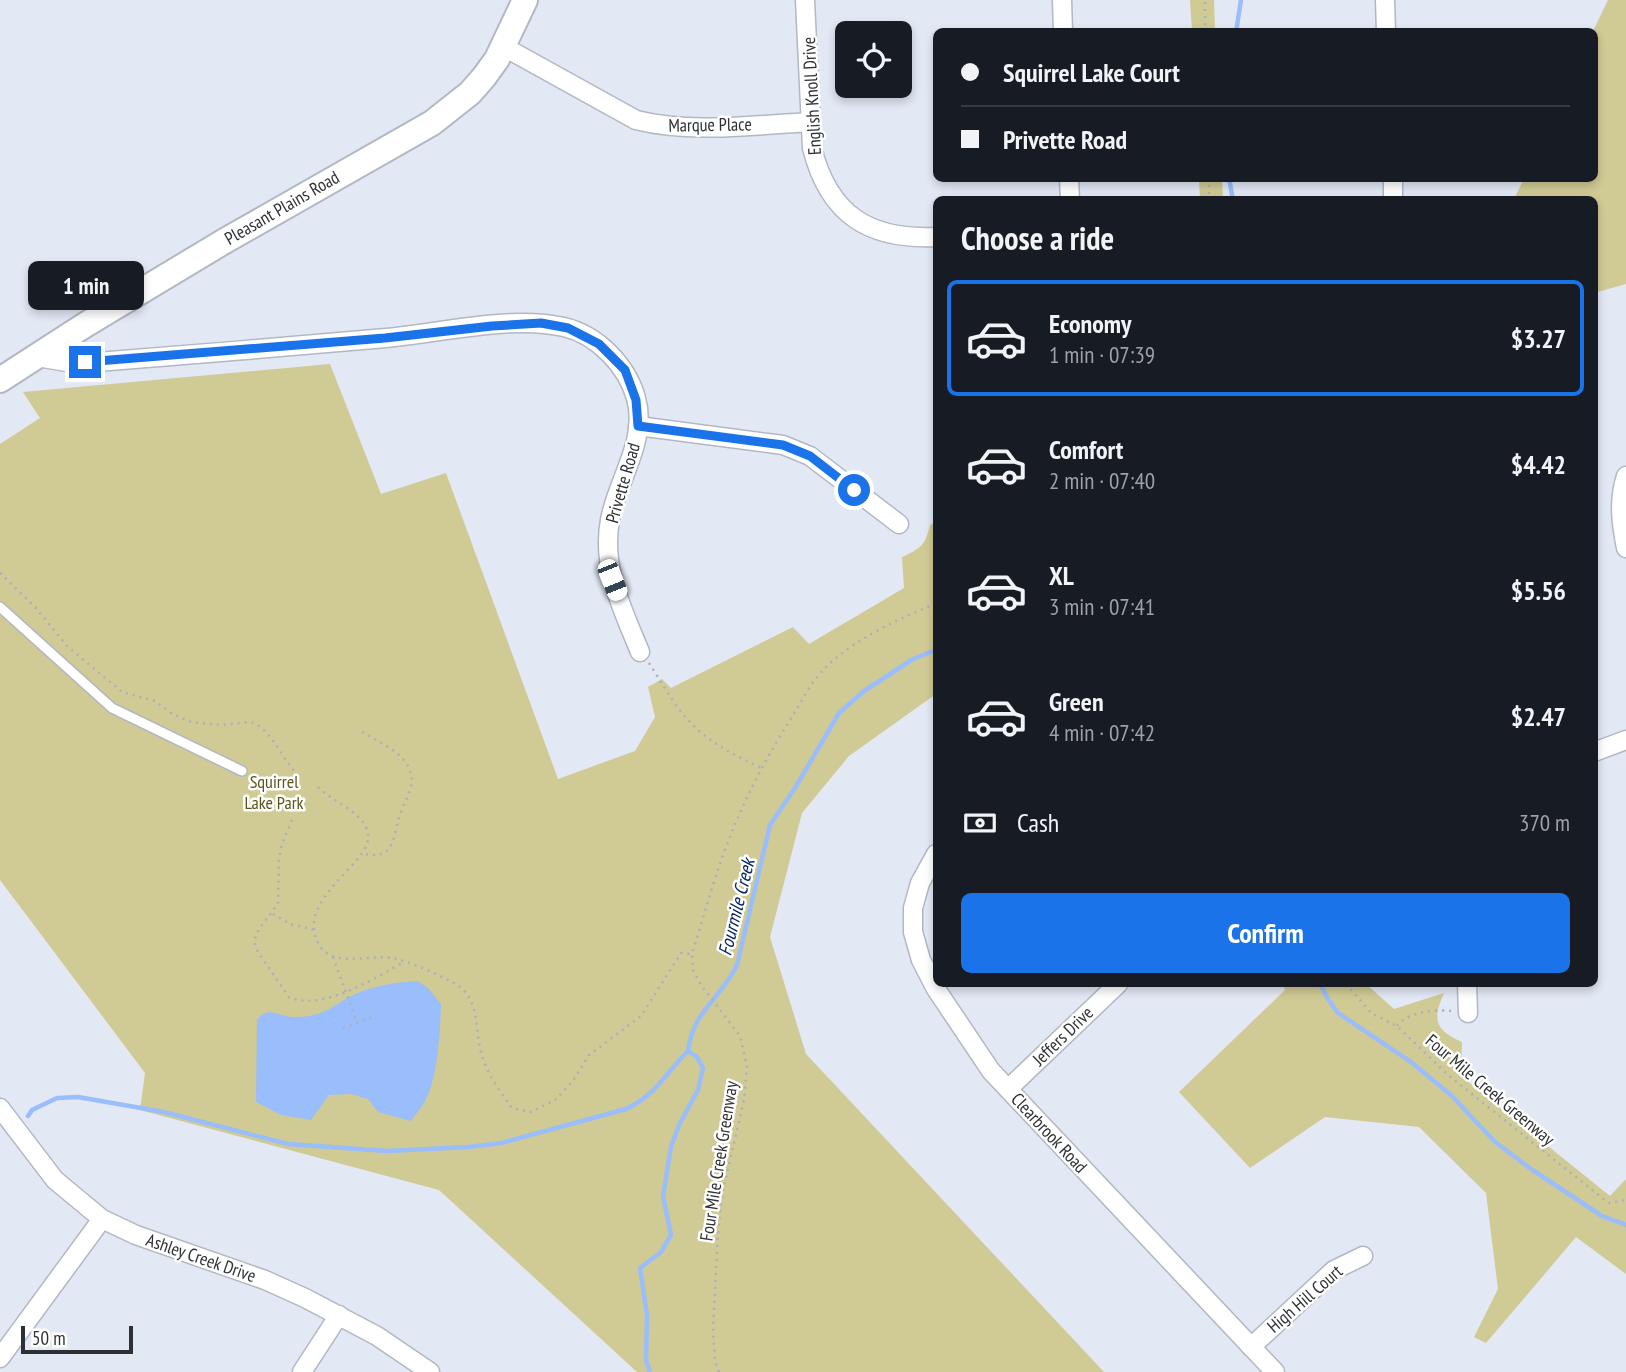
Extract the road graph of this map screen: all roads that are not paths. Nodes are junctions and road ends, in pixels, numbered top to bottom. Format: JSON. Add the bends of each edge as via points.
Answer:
{"nodes":[{"id":1,"x":525,"y":0,"type":"edge"},
{"id":2,"x":805,"y":0,"type":"edge"},
{"id":3,"x":1062,"y":0,"type":"edge"},
{"id":4,"x":1385,"y":0,"type":"edge"},
{"id":5,"x":1063,"y":28,"type":"edge"},
{"id":6,"x":1386,"y":28,"type":"edge"},
{"id":7,"x":504,"y":47,"type":"junction"},
{"id":8,"x":811,"y":122,"type":"junction"},
{"id":9,"x":933,"y":237,"type":"edge"},
{"id":10,"x":37,"y":357,"type":"junction"},
{"id":11,"x":0,"y":380,"type":"edge"},
{"id":12,"x":638,"y":426,"type":"junction"},
{"id":13,"x":1626,"y":476,"type":"edge"},
{"id":14,"x":899,"y":524,"type":"dead end"},
{"id":15,"x":1626,"y":548,"type":"edge"},
{"id":16,"x":0,"y":607,"type":"edge"},
{"id":17,"x":640,"y":652,"type":"road end"},
{"id":18,"x":1626,"y":740,"type":"edge"},
{"id":19,"x":1598,"y":750,"type":"edge"},
{"id":20,"x":242,"y":771,"type":"dead end"},
{"id":21,"x":933,"y":859,"type":"edge"},
{"id":22,"x":933,"y":983,"type":"edge"},
{"id":23,"x":935,"y":987,"type":"edge"},
{"id":24,"x":1115,"y":987,"type":"edge"},
{"id":25,"x":1467,"y":987,"type":"edge"},
{"id":26,"x":1468,"y":1013,"type":"road end"},
{"id":27,"x":1009,"y":1089,"type":"junction"},
{"id":28,"x":0,"y":1108,"type":"edge"},
{"id":29,"x":102,"y":1219,"type":"junction"},
{"id":30,"x":1363,"y":1256,"type":"dead end"},
{"id":31,"x":339,"y":1315,"type":"junction"},
{"id":32,"x":1251,"y":1347,"type":"junction"},
{"id":33,"x":0,"y":1359,"type":"edge"},
{"id":34,"x":302,"y":1372,"type":"edge"},
{"id":35,"x":430,"y":1372,"type":"edge"},
{"id":36,"x":1275,"y":1372,"type":"edge"}],
"edges":[{"from":1,"to":7,"type":"street","name":"Pleasant Plains Road"},
{"from":2,"to":8,"type":"street","name":"English Knoll Drive"},
{"from":3,"to":5,"type":"street"},
{"from":4,"to":6,"type":"street"},
{"from":7,"to":8,"type":"street","name":"Marque Place","via":[[636,120],[660,126]]},
{"from":7,"to":10,"type":"street","name":"Pleasant Plains Road","via":[[470,93],[432,122]]},
{"from":8,"to":9,"type":"street","name":"English Knoll Drive","via":[[817,167],[830,193],[848,213],[884,233]]},
{"from":10,"to":11,"type":"street","name":"Pleasant Plains Road"},
{"from":10,"to":12,"type":"street","name":"Privette Road","via":[[96,362],[541,323],[568,328],[599,344],[625,370],[636,400]]},
{"from":12,"to":14,"type":"street","via":[[783,445],[810,456]]},
{"from":12,"to":17,"type":"street","name":"Privette Road","via":[[615,498],[608,551],[612,580]]},
{"from":13,"to":15,"type":"street","via":[[1620,498]]},
{"from":16,"to":20,"type":"lane","via":[[112,708]]},
{"from":18,"to":19,"type":"street"},
{"from":21,"to":22,"type":"street","name":"Clearbrook Road","via":[[913,908],[913,932]]},
{"from":23,"to":27,"type":"street","name":"Clearbrook Road","via":[[991,1071]]},
{"from":24,"to":27,"type":"street","name":"Jeffers Drive"},
{"from":25,"to":26,"type":"street"},
{"from":27,"to":32,"type":"street","name":"Clearbrook Road"},
{"from":28,"to":29,"type":"street","name":"Ashley Creek Drive","via":[[55,1180]]},
{"from":29,"to":31,"type":"street","name":"Ashley Creek Drive","via":[[265,1280]]},
{"from":29,"to":33,"type":"street"},
{"from":30,"to":32,"type":"street","name":"High Hill Court","via":[[1334,1270]]},
{"from":31,"to":34,"type":"street"},
{"from":31,"to":35,"type":"street","name":"Ashley Creek Drive"},
{"from":32,"to":36,"type":"street","name":"Clearbrook Road"}]}
